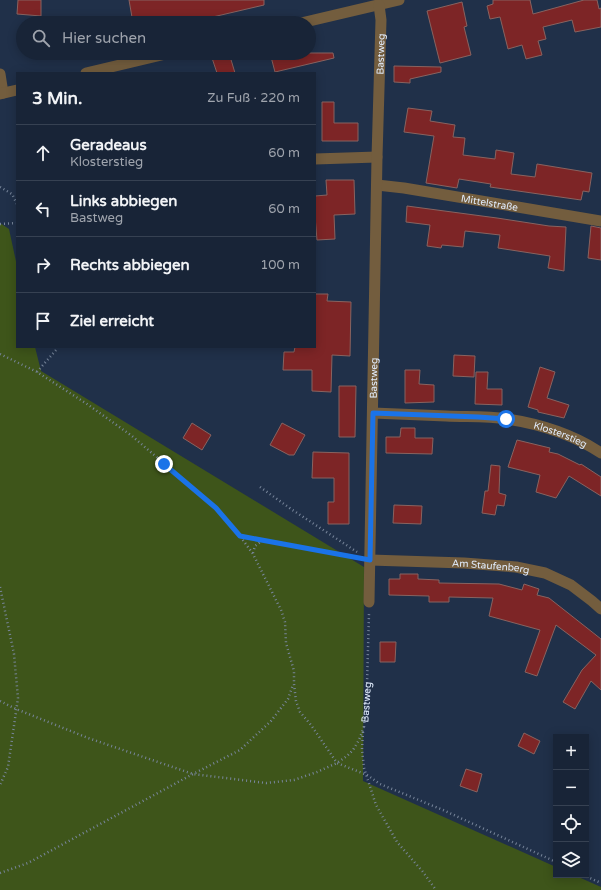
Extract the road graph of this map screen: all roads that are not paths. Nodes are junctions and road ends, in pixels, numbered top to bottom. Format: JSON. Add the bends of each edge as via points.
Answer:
{"nodes":[{"id":1,"x":399,"y":0,"type":"edge"},
{"id":2,"x":379,"y":5,"type":"junction"},
{"id":3,"x":316,"y":20,"type":"edge"},
{"id":4,"x":141,"y":60,"type":"edge"},
{"id":5,"x":90,"y":72,"type":"edge"},
{"id":6,"x":0,"y":74,"type":"edge"},
{"id":7,"x":16,"y":90,"type":"edge"},
{"id":8,"x":1,"y":94,"type":"edge"},
{"id":9,"x":377,"y":157,"type":"junction"},
{"id":10,"x":316,"y":158,"type":"edge"},
{"id":11,"x":377,"y":185,"type":"junction"},
{"id":12,"x":601,"y":221,"type":"edge"},
{"id":13,"x":373,"y":413,"type":"junction"},
{"id":14,"x":601,"y":453,"type":"edge"},
{"id":15,"x":370,"y":560,"type":"junction"},
{"id":16,"x":369,"y":602,"type":"road end"},
{"id":17,"x":601,"y":609,"type":"edge"}],
"edges":[{"from":1,"to":2,"type":"street"},
{"from":2,"to":3,"type":"street"},
{"from":2,"to":9,"type":"street","name":"Bastweg","via":[[381,20]]},
{"from":4,"to":5,"type":"street"},
{"from":6,"to":8,"type":"street"},
{"from":7,"to":8,"type":"street"},
{"from":9,"to":10,"type":"street"},
{"from":9,"to":11,"type":"street","name":"Bastweg"},
{"from":11,"to":12,"type":"street","name":"Mittelstraße"},
{"from":11,"to":13,"type":"street","name":"Bastweg"},
{"from":13,"to":14,"type":"street","name":"Klosterstieg","via":[[506,419],[562,433]]},
{"from":13,"to":15,"type":"street","name":"Bastweg"},
{"from":15,"to":16,"type":"street","name":"Bastweg"},
{"from":15,"to":17,"type":"street","name":"Am Staufenberg","via":[[464,563],[516,567],[545,573],[571,586]]}]}
